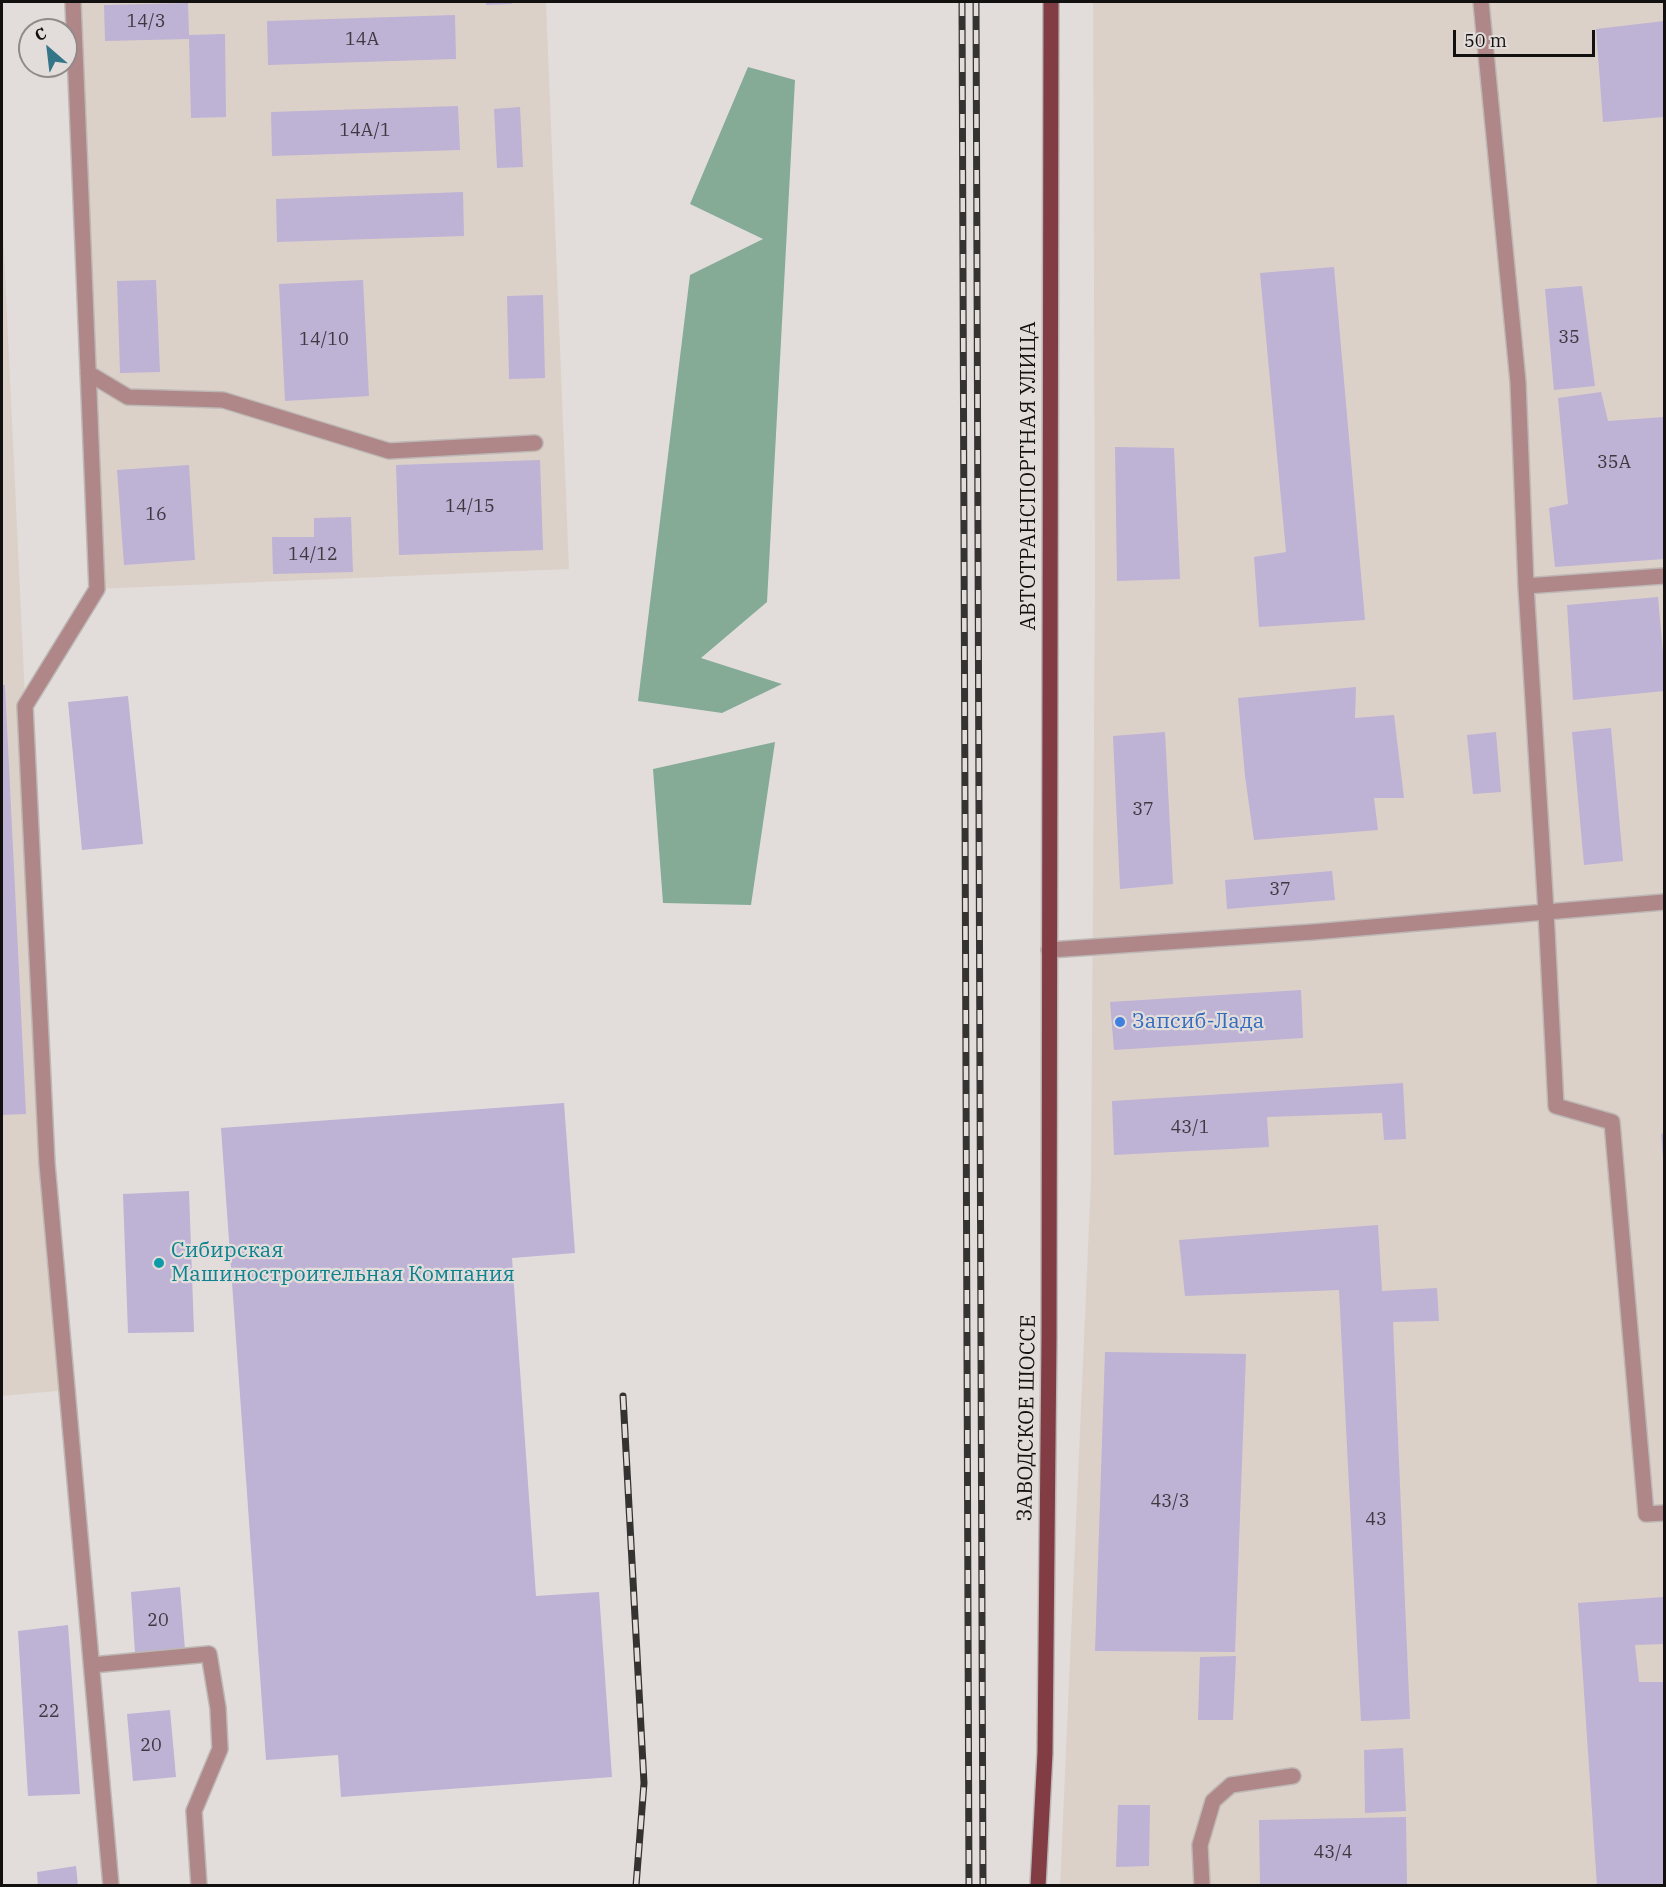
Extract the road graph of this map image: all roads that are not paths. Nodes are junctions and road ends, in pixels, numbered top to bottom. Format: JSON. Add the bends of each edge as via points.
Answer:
{"nodes":[{"id":1,"x":73,"y":2,"type":"edge"},
{"id":2,"x":1051,"y":2,"type":"edge"},
{"id":3,"x":1481,"y":2,"type":"edge"},
{"id":4,"x":88,"y":374,"type":"junction"},
{"id":5,"x":535,"y":443,"type":"dead end"},
{"id":6,"x":1665,"y":576,"type":"edge"},
{"id":7,"x":1526,"y":586,"type":"junction"},
{"id":8,"x":1665,"y":902,"type":"edge"},
{"id":9,"x":1546,"y":912,"type":"junction"},
{"id":10,"x":1049,"y":950,"type":"junction"},
{"id":11,"x":1665,"y":1512,"type":"edge"},
{"id":12,"x":92,"y":1665,"type":"junction"},
{"id":13,"x":1293,"y":1776,"type":"dead end"},
{"id":14,"x":111,"y":1886,"type":"edge"},
{"id":15,"x":199,"y":1886,"type":"edge"},
{"id":16,"x":1038,"y":1886,"type":"edge"},
{"id":17,"x":1202,"y":1886,"type":"edge"}],
"edges":[{"from":1,"to":4,"type":"lane"},
{"from":2,"to":10,"type":"main road","name":"АВТОТРАНСПОРТНАЯ УЛИЦА"},
{"from":3,"to":7,"type":"lane","via":[[1518,382]]},
{"from":4,"to":5,"type":"lane","via":[[128,397],[223,400],[388,451]]},
{"from":4,"to":12,"type":"lane","via":[[97,590],[25,706],[47,1164]]},
{"from":6,"to":7,"type":"lane"},
{"from":7,"to":9,"type":"lane"},
{"from":8,"to":9,"type":"lane"},
{"from":9,"to":10,"type":"lane"},
{"from":9,"to":11,"type":"lane","via":[[1556,1106],[1612,1122],[1646,1514]]},
{"from":10,"to":16,"type":"main road","name":"ЗАВОДСКОЕ ШОССЕ","via":[[1045,1753]]},
{"from":12,"to":14,"type":"lane"},
{"from":12,"to":15,"type":"lane","via":[[209,1654],[220,1749],[194,1811]]},
{"from":13,"to":17,"type":"lane","via":[[1232,1785],[1213,1801],[1200,1845]]}]}
